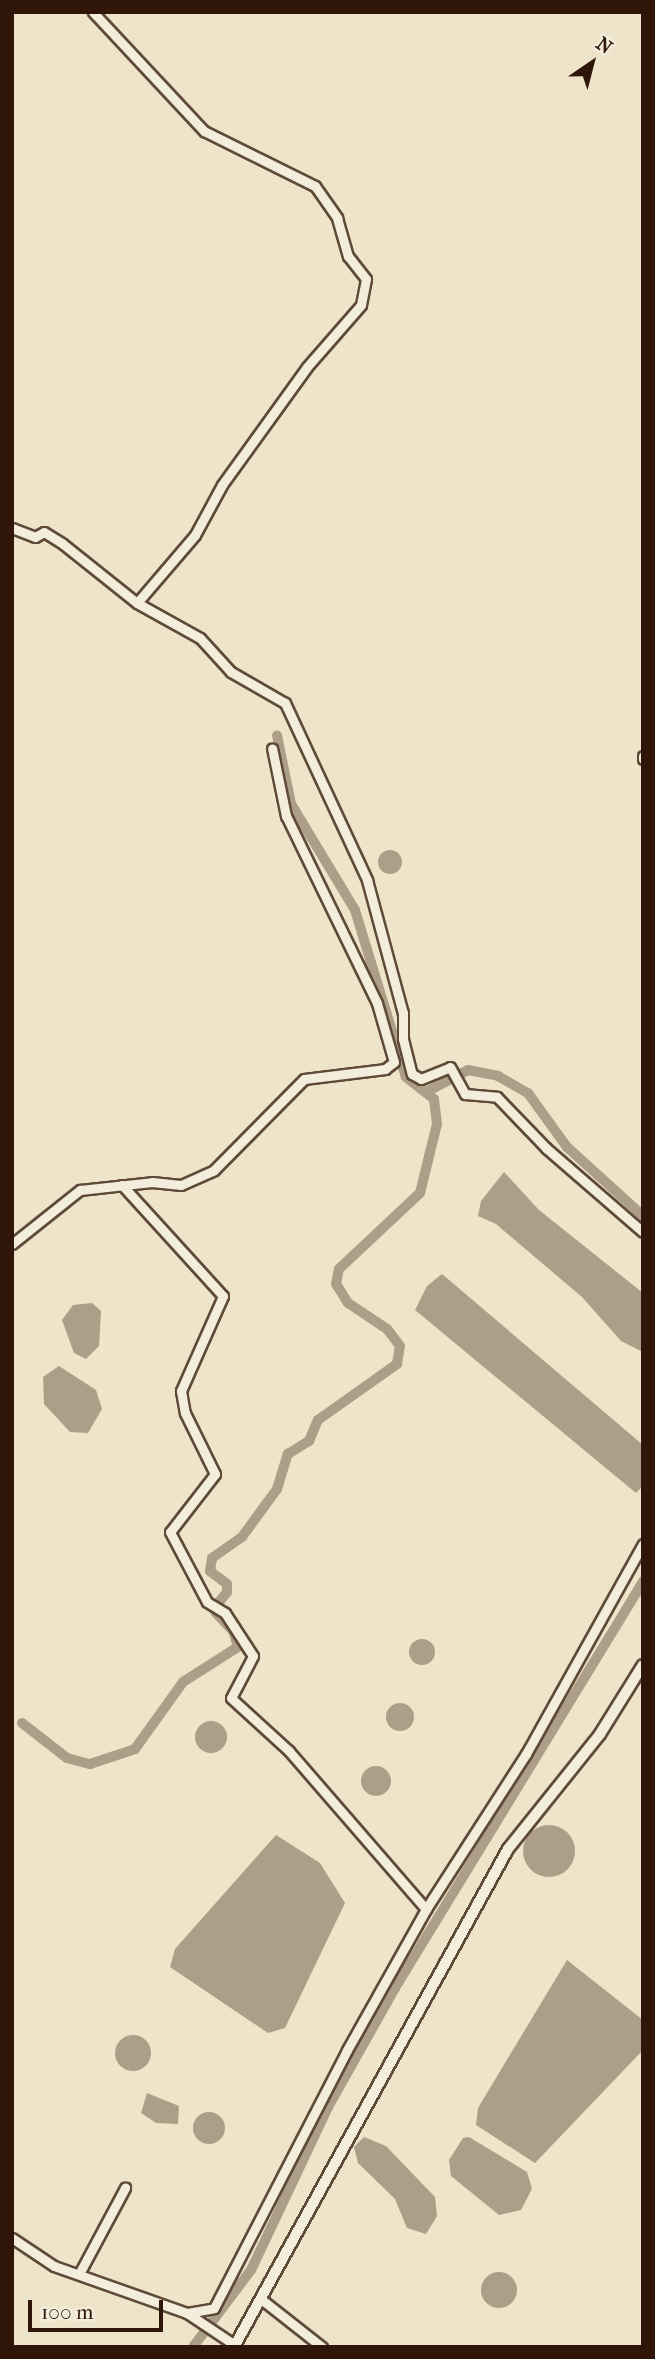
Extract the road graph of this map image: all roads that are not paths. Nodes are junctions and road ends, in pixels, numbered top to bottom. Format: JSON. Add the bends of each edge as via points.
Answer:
{"nodes":[{"id":1,"x":93,"y":12,"type":"edge"},
{"id":2,"x":12,"y":528,"type":"edge"},
{"id":3,"x":136,"y":603,"type":"junction"},
{"id":4,"x":272,"y":748,"type":"dead end"},
{"id":5,"x":122,"y":1185,"type":"junction"},
{"id":6,"x":643,"y":1232,"type":"edge"},
{"id":7,"x":12,"y":1244,"type":"edge"},
{"id":8,"x":643,"y":1544,"type":"edge"},
{"id":9,"x":643,"y":1665,"type":"edge"},
{"id":10,"x":426,"y":1909,"type":"junction"},
{"id":11,"x":125,"y":2188,"type":"dead end"},
{"id":12,"x":12,"y":2238,"type":"edge"},
{"id":13,"x":79,"y":2274,"type":"junction"},
{"id":14,"x":261,"y":2299,"type":"junction"},
{"id":15,"x":187,"y":2314,"type":"junction"},
{"id":16,"x":234,"y":2346,"type":"edge"},
{"id":17,"x":321,"y":2347,"type":"edge"}],
"edges":[{"from":1,"to":3,"type":"street","via":[[204,131],[315,186],[337,218],[341,243],[366,279],[361,305],[307,367],[222,485],[195,535]]},
{"from":2,"to":3,"type":"street","via":[[35,537],[44,532]]},
{"from":3,"to":6,"type":"street","via":[[200,638],[231,672],[285,703],[367,880],[403,1013],[403,1039],[412,1074],[421,1079],[450,1068],[465,1094],[497,1097],[546,1149]]},
{"from":4,"to":5,"type":"street","via":[[286,816],[377,1003],[394,1062],[385,1069],[304,1079],[231,1155],[181,1185]]},
{"from":5,"to":7,"type":"street","via":[[70,1195]]},
{"from":5,"to":10,"type":"street","via":[[223,1296],[181,1391],[185,1413],[215,1474],[170,1532],[207,1602],[233,1623],[253,1656],[230,1698],[289,1751]]},
{"from":8,"to":10,"type":"street","via":[[526,1754]]},
{"from":9,"to":14,"type":"street","via":[[600,1734],[508,1849]]},
{"from":10,"to":15,"type":"street","via":[[322,2096],[231,2280],[214,2308]]},
{"from":11,"to":13,"type":"street"},
{"from":12,"to":13,"type":"street","via":[[54,2266]]},
{"from":13,"to":15,"type":"street"},
{"from":14,"to":16,"type":"street"},
{"from":14,"to":17,"type":"street"},
{"from":15,"to":16,"type":"street"}]}
